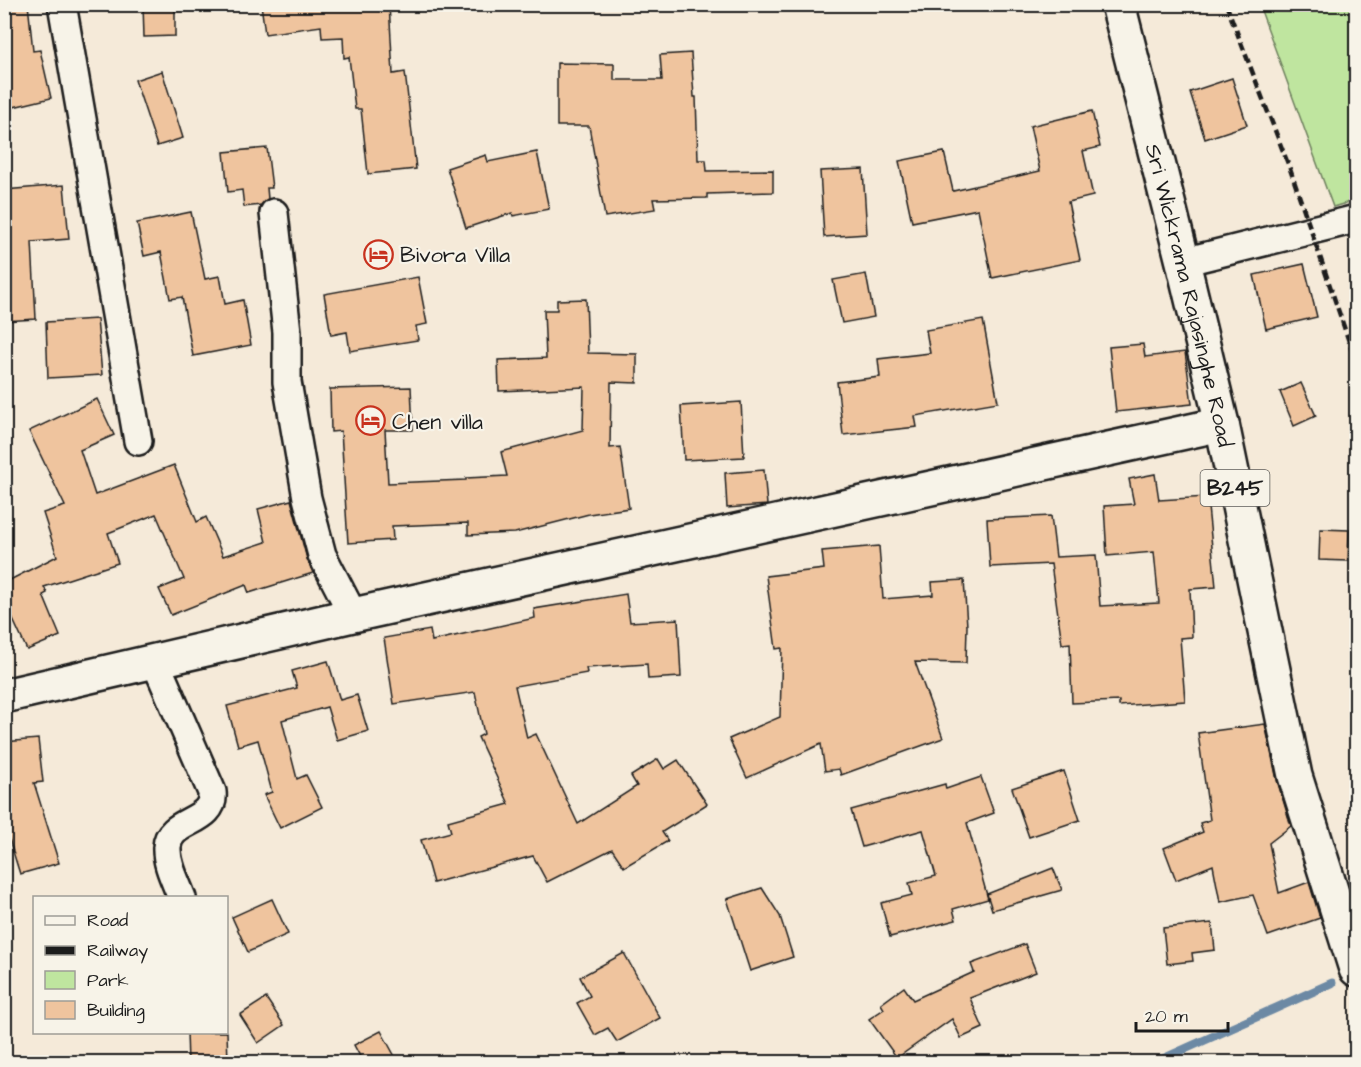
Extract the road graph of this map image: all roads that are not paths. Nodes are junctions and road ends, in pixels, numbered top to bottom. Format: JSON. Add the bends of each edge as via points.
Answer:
{"nodes":[{"id":1,"x":62,"y":4,"type":"edge"},
{"id":2,"x":1118,"y":4,"type":"edge"},
{"id":3,"x":274,"y":213,"type":"dead end"},
{"id":4,"x":1356,"y":219,"type":"edge"},
{"id":5,"x":1183,"y":262,"type":"junction"},
{"id":6,"x":1222,"y":424,"type":"junction"},
{"id":7,"x":138,"y":441,"type":"dead end"},
{"id":8,"x":353,"y":615,"type":"junction"},
{"id":9,"x":155,"y":661,"type":"junction"},
{"id":10,"x":4,"y":696,"type":"edge"},
{"id":11,"x":182,"y":896,"type":"edge"},
{"id":12,"x":1356,"y":969,"type":"edge"}],
"edges":[{"from":1,"to":7,"type":"street"},
{"from":2,"to":5,"type":"street","name":"Sri Wickrama Rajasinghe Road","number":"B245"},
{"from":3,"to":8,"type":"street","via":[[287,332],[287,382],[307,498],[322,555]]},
{"from":4,"to":5,"type":"street"},
{"from":5,"to":6,"type":"street","name":"Sri Wickrama Rajasinghe Road","number":"B245"},
{"from":6,"to":8,"type":"street"},
{"from":6,"to":12,"type":"street","name":"Sri Wickrama Rajasinghe Road","number":"B245","via":[[1295,776]]},
{"from":8,"to":9,"type":"street"},
{"from":9,"to":10,"type":"street"},
{"from":9,"to":11,"type":"street","via":[[213,800],[209,810],[174,831],[167,844],[168,861]]}]}
